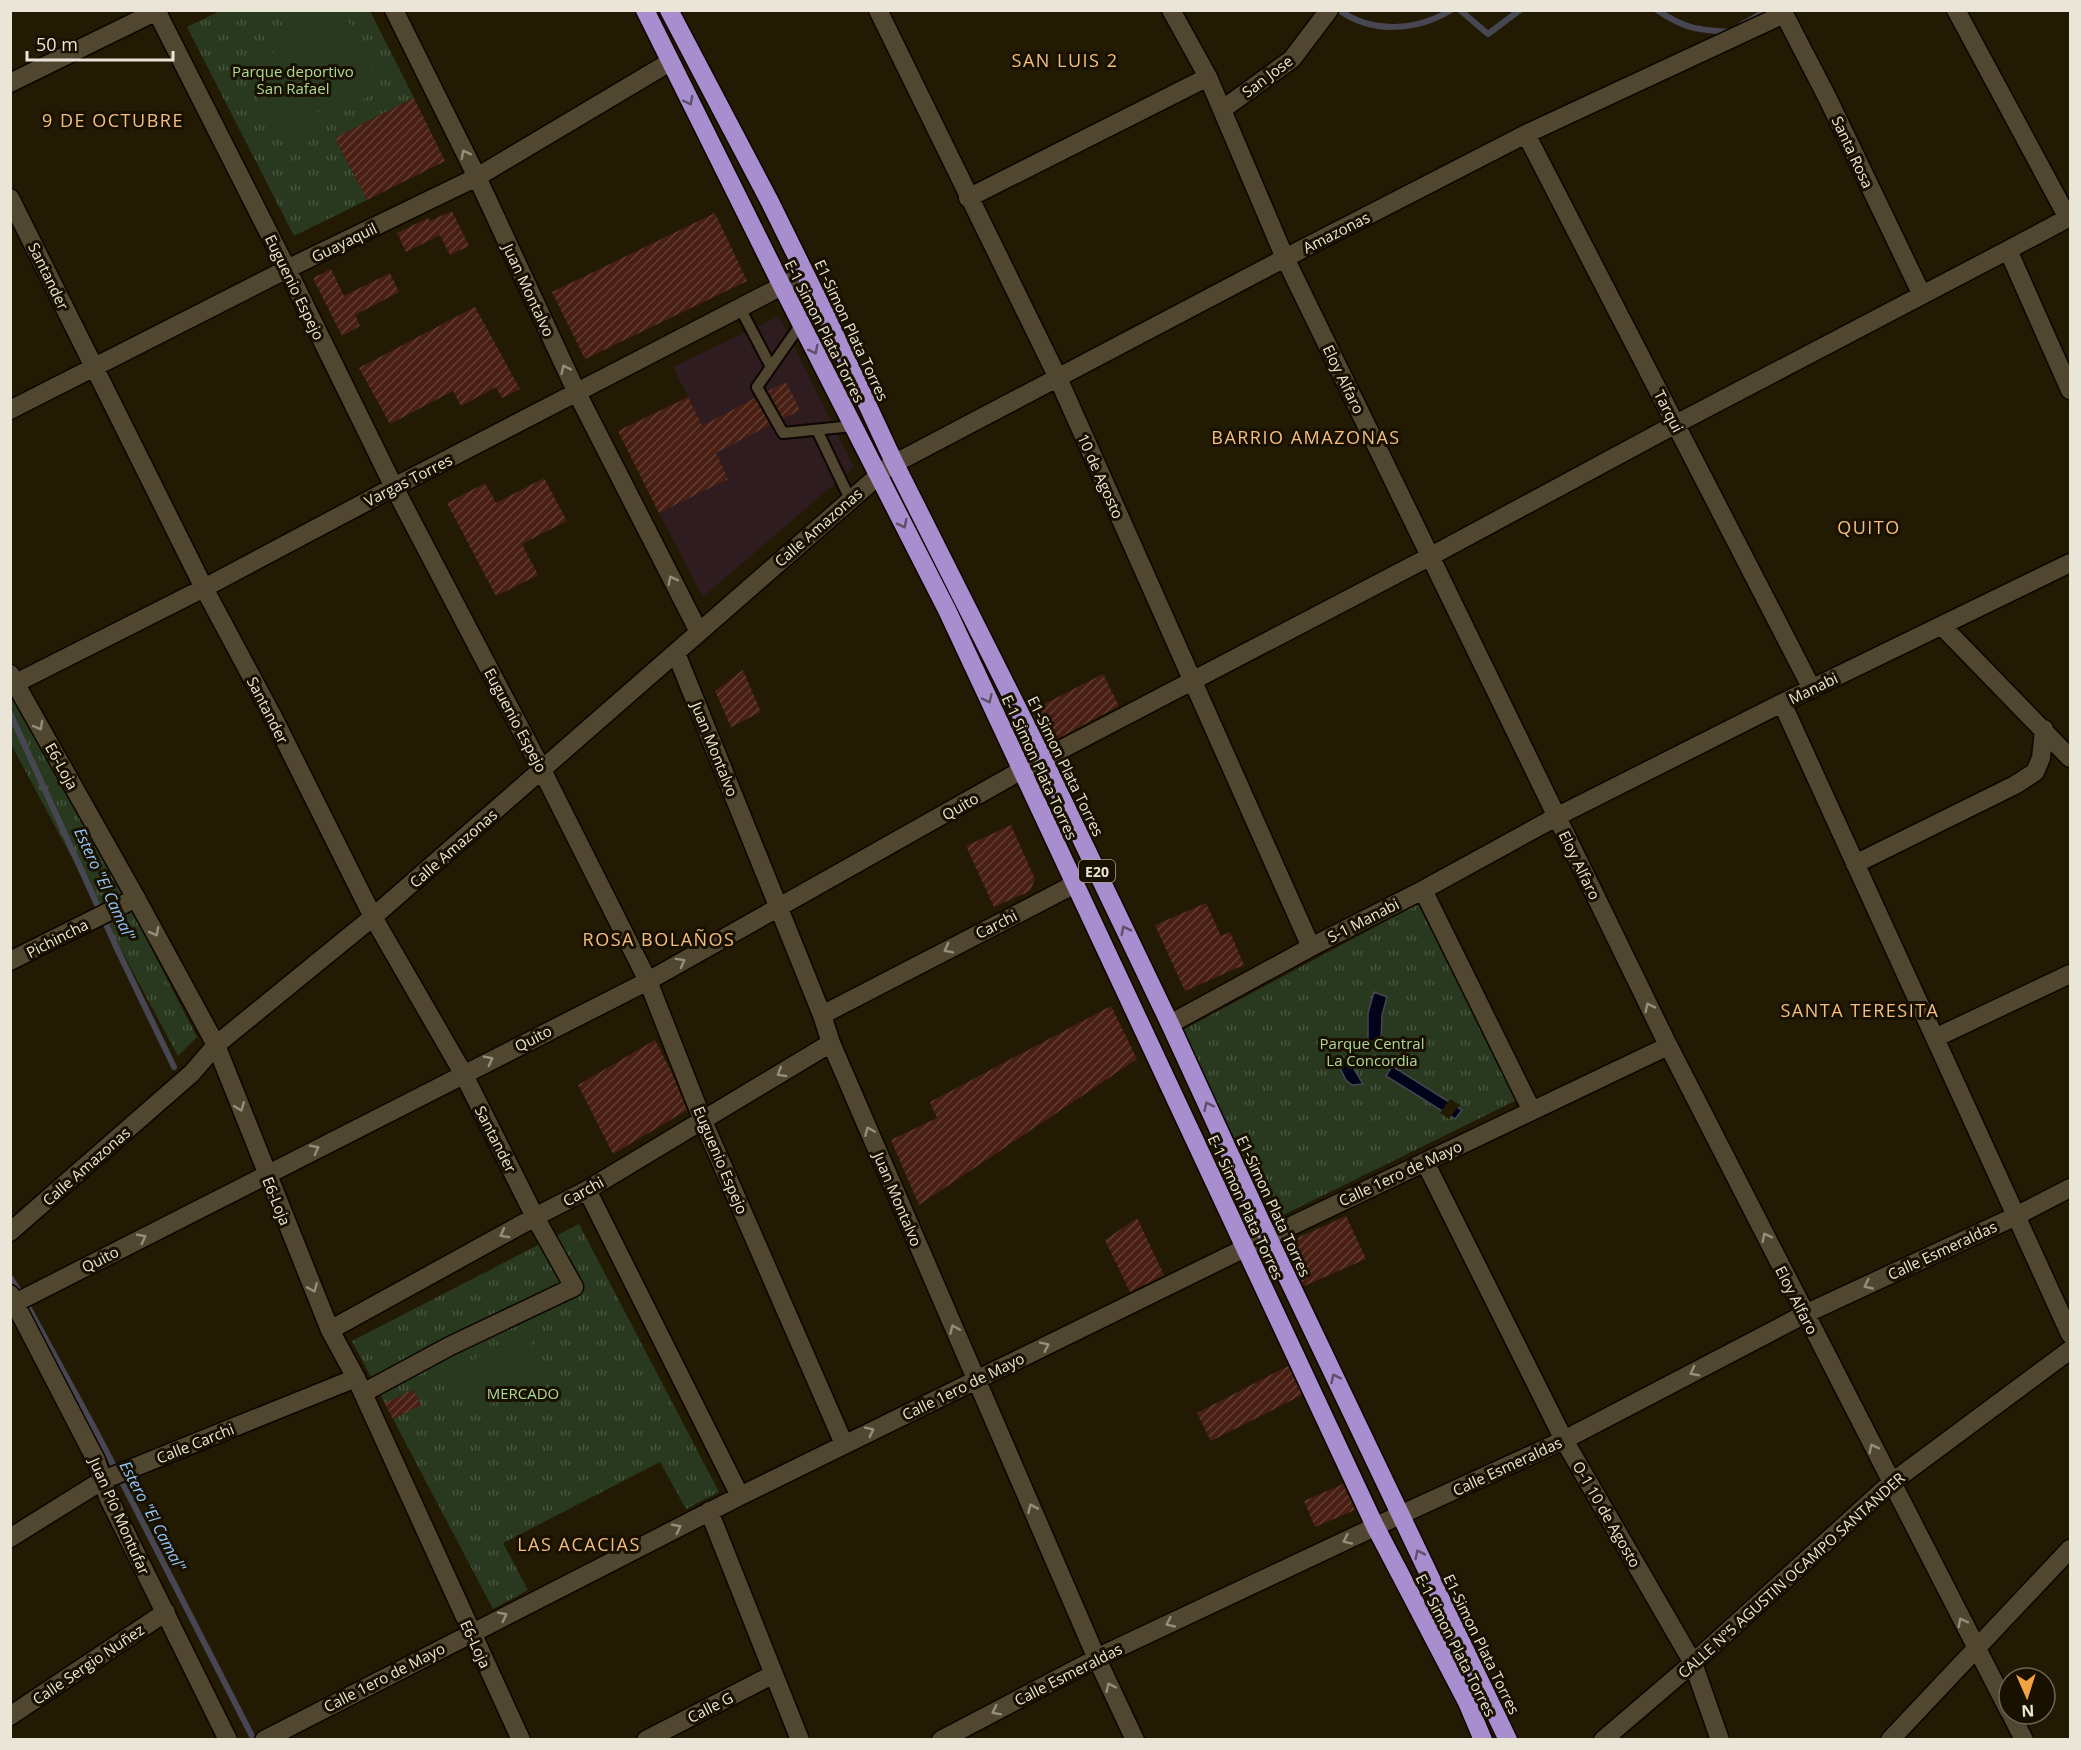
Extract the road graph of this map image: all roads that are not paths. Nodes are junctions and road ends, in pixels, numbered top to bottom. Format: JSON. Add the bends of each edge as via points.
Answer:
{"nodes":[{"id":1,"x":394,"y":10,"type":"edge"},
{"id":2,"x":645,"y":10,"type":"edge"},
{"id":3,"x":669,"y":10,"type":"edge"},
{"id":4,"x":878,"y":10,"type":"edge"},
{"id":5,"x":1171,"y":10,"type":"edge"},
{"id":6,"x":1329,"y":10,"type":"edge"},
{"id":7,"x":1956,"y":10,"type":"edge"},
{"id":8,"x":157,"y":11,"type":"edge"},
{"id":9,"x":1783,"y":12,"type":"edge"},
{"id":10,"x":670,"y":62,"type":"junction"},
{"id":11,"x":1208,"y":77,"type":"junction"},
{"id":12,"x":10,"y":83,"type":"edge"},
{"id":13,"x":1223,"y":109,"type":"junction"},
{"id":14,"x":1526,"y":134,"type":"junction"},
{"id":15,"x":477,"y":177,"type":"junction"},
{"id":16,"x":10,"y":198,"type":"edge"},
{"id":17,"x":968,"y":198,"type":"junction"},
{"id":18,"x":2069,"y":218,"type":"edge"},
{"id":19,"x":2008,"y":250,"type":"junction"},
{"id":20,"x":1285,"y":258,"type":"junction"},
{"id":21,"x":287,"y":269,"type":"junction"},
{"id":22,"x":805,"y":274,"type":"junction"},
{"id":23,"x":782,"y":286,"type":"junction"},
{"id":24,"x":1922,"y":295,"type":"junction"},
{"id":25,"x":740,"y":308,"type":"junction"},
{"id":26,"x":801,"y":324,"type":"junction"},
{"id":27,"x":93,"y":367,"type":"junction"},
{"id":28,"x":771,"y":367,"type":"junction"},
{"id":29,"x":1058,"y":378,"type":"junction"},
{"id":30,"x":2070,"y":390,"type":"edge"},
{"id":31,"x":576,"y":393,"type":"junction"},
{"id":32,"x":10,"y":410,"type":"edge"},
{"id":33,"x":1676,"y":424,"type":"junction"},
{"id":34,"x":853,"y":426,"type":"junction"},
{"id":35,"x":817,"y":430,"type":"junction"},
{"id":36,"x":894,"y":462,"type":"junction"},
{"id":37,"x":878,"y":475,"type":"junction"},
{"id":38,"x":394,"y":487,"type":"junction"},
{"id":39,"x":850,"y":499,"type":"junction"},
{"id":40,"x":1431,"y":556,"type":"junction"},
{"id":41,"x":2070,"y":563,"type":"edge"},
{"id":42,"x":204,"y":588,"type":"junction"},
{"id":43,"x":1942,"y":626,"type":"junction"},
{"id":44,"x":699,"y":632,"type":"junction"},
{"id":45,"x":676,"y":653,"type":"junction"},
{"id":46,"x":12,"y":681,"type":"edge"},
{"id":47,"x":1192,"y":681,"type":"junction"},
{"id":48,"x":1812,"y":689,"type":"junction"},
{"id":49,"x":1782,"y":703,"type":"junction"},
{"id":50,"x":2044,"y":729,"type":"junction"},
{"id":51,"x":2070,"y":755,"type":"edge"},
{"id":52,"x":1043,"y":759,"type":"junction"},
{"id":53,"x":542,"y":770,"type":"junction"},
{"id":54,"x":1022,"y":770,"type":"junction"},
{"id":55,"x":1556,"y":817,"type":"junction"},
{"id":56,"x":1855,"y":864,"type":"junction"},
{"id":57,"x":1075,"y":884,"type":"junction"},
{"id":58,"x":1423,"y":890,"type":"junction"},
{"id":59,"x":136,"y":898,"type":"junction"},
{"id":60,"x":779,"y":908,"type":"junction"},
{"id":61,"x":374,"y":917,"type":"junction"},
{"id":62,"x":1311,"y":947,"type":"junction"},
{"id":63,"x":10,"y":962,"type":"edge"},
{"id":64,"x":2070,"y":974,"type":"edge"},
{"id":65,"x":648,"y":981,"type":"junction"},
{"id":66,"x":822,"y":1015,"type":"junction"},
{"id":67,"x":1170,"y":1024,"type":"junction"},
{"id":68,"x":1935,"y":1038,"type":"junction"},
{"id":69,"x":831,"y":1043,"type":"junction"},
{"id":70,"x":216,"y":1045,"type":"junction"},
{"id":71,"x":1668,"y":1046,"type":"junction"},
{"id":72,"x":463,"y":1074,"type":"junction"},
{"id":73,"x":1532,"y":1111,"type":"junction"},
{"id":74,"x":703,"y":1121,"type":"junction"},
{"id":75,"x":1425,"y":1162,"type":"junction"},
{"id":76,"x":267,"y":1174,"type":"junction"},
{"id":77,"x":2070,"y":1188,"type":"edge"},
{"id":78,"x":587,"y":1190,"type":"junction"},
{"id":79,"x":2016,"y":1216,"type":"junction"},
{"id":80,"x":535,"y":1217,"type":"junction"},
{"id":81,"x":10,"y":1232,"type":"edge"},
{"id":82,"x":1268,"y":1237,"type":"junction"},
{"id":83,"x":1245,"y":1248,"type":"junction"},
{"id":84,"x":13,"y":1298,"type":"edge"},
{"id":85,"x":1805,"y":1314,"type":"junction"},
{"id":86,"x":330,"y":1330,"type":"junction"},
{"id":87,"x":2070,"y":1334,"type":"edge"},
{"id":88,"x":2070,"y":1350,"type":"edge"},
{"id":89,"x":976,"y":1380,"type":"junction"},
{"id":90,"x":359,"y":1386,"type":"junction"},
{"id":91,"x":1564,"y":1440,"type":"junction"},
{"id":92,"x":844,"y":1444,"type":"junction"},
{"id":93,"x":103,"y":1480,"type":"junction"},
{"id":94,"x":1891,"y":1483,"type":"junction"},
{"id":95,"x":740,"y":1496,"type":"junction"},
{"id":96,"x":709,"y":1511,"type":"junction"},
{"id":97,"x":1400,"y":1515,"type":"junction"},
{"id":98,"x":1375,"y":1526,"type":"junction"},
{"id":99,"x":10,"y":1538,"type":"edge"},
{"id":100,"x":2068,"y":1557,"type":"edge"},
{"id":101,"x":166,"y":1612,"type":"junction"},
{"id":102,"x":471,"y":1633,"type":"junction"},
{"id":103,"x":1976,"y":1648,"type":"junction"},
{"id":104,"x":1097,"y":1659,"type":"junction"},
{"id":105,"x":1693,"y":1663,"type":"junction"},
{"id":106,"x":774,"y":1674,"type":"junction"},
{"id":107,"x":1997,"y":1688,"type":"edge"},
{"id":108,"x":10,"y":1716,"type":"edge"},
{"id":109,"x":2017,"y":1726,"type":"edge"},
{"id":110,"x":228,"y":1740,"type":"edge"},
{"id":111,"x":264,"y":1740,"type":"edge"},
{"id":112,"x":521,"y":1740,"type":"edge"},
{"id":113,"x":646,"y":1740,"type":"edge"},
{"id":114,"x":800,"y":1740,"type":"edge"},
{"id":115,"x":941,"y":1740,"type":"edge"},
{"id":116,"x":1135,"y":1740,"type":"edge"},
{"id":117,"x":1483,"y":1740,"type":"edge"},
{"id":118,"x":1508,"y":1740,"type":"edge"},
{"id":119,"x":1603,"y":1740,"type":"edge"},
{"id":120,"x":1720,"y":1740,"type":"edge"},
{"id":121,"x":1890,"y":1740,"type":"edge"},
{"id":122,"x":2024,"y":1740,"type":"edge"}],
"edges":[{"from":15,"to":1,"type":"street","name":"Juan Montalvo","one_way":true},
{"from":2,"to":10,"type":"highway","name":"E-1 Simon Plata Torres","number":"E20"},
{"from":3,"to":22,"type":"highway","name":"E1-Simon Plata Torres","number":"E20"},
{"from":4,"to":17,"type":"street","name":"10 de Agosto"},
{"from":5,"to":11,"type":"street","name":"Eloy Alfaro"},
{"from":6,"to":13,"type":"street","name":"San Jose","via":[[1292,59]]},
{"from":7,"to":18,"type":"street"},
{"from":8,"to":12,"type":"street"},
{"from":8,"to":21,"type":"street","name":"Euguenio Espejo"},
{"from":9,"to":14,"type":"street","name":"Amazonas"},
{"from":9,"to":24,"type":"street","name":"Santa Rosa"},
{"from":10,"to":15,"type":"street","name":"Guayaquil"},
{"from":10,"to":23,"type":"highway","name":"E-1 Simon Plata Torres","number":"E20","one_way":true},
{"from":11,"to":13,"type":"street","name":"Eloy Alfaro"},
{"from":11,"to":17,"type":"street"},
{"from":13,"to":20,"type":"street","name":"Eloy Alfaro"},
{"from":14,"to":20,"type":"street","name":"Amazonas"},
{"from":14,"to":33,"type":"street","name":"Tarqui"},
{"from":15,"to":21,"type":"street","name":"Guayaquil"},
{"from":31,"to":15,"type":"street","name":"Juan Montalvo","one_way":true},
{"from":16,"to":27,"type":"street","name":"Santander"},
{"from":17,"to":29,"type":"street","name":"10 de Agosto"},
{"from":18,"to":19,"type":"street","name":"Quito"},
{"from":19,"to":24,"type":"street","name":"Quito"},
{"from":19,"to":30,"type":"street"},
{"from":20,"to":29,"type":"street","name":"Amazonas"},
{"from":20,"to":40,"type":"street","name":"Eloy Alfaro"},
{"from":21,"to":27,"type":"street","name":"Guayaquil"},
{"from":21,"to":38,"type":"street","name":"Euguenio Espejo"},
{"from":22,"to":23,"type":"street","name":"Vargas Torres"},
{"from":22,"to":36,"type":"highway","name":"E1-Simon Plata Torres","number":"E20"},
{"from":23,"to":25,"type":"street","name":"Vargas Torres"},
{"from":23,"to":26,"type":"highway","name":"E-1 Simon Plata Torres","number":"E20"},
{"from":24,"to":33,"type":"street","name":"Quito"},
{"from":25,"to":28,"type":"lane"},
{"from":25,"to":31,"type":"street","name":"Vargas Torres"},
{"from":26,"to":28,"type":"lane"},
{"from":26,"to":34,"type":"highway","name":"E-1 Simon Plata Torres","number":"E20","one_way":true},
{"from":27,"to":32,"type":"street","name":"Guayaquil"},
{"from":27,"to":42,"type":"street","name":"Santander"},
{"from":28,"to":35,"type":"lane","via":[[757,387],[783,433]]},
{"from":29,"to":36,"type":"street","name":"Amazonas"},
{"from":29,"to":47,"type":"street","name":"10 de Agosto"},
{"from":31,"to":38,"type":"street","name":"Vargas Torres"},
{"from":44,"to":31,"type":"street","name":"Juan Montalvo","one_way":true},
{"from":33,"to":40,"type":"street","name":"Quito"},
{"from":33,"to":48,"type":"street","name":"Tarqui"},
{"from":34,"to":35,"type":"lane"},
{"from":34,"to":37,"type":"highway","name":"E-1 Simon Plata Torres","number":"E20"},
{"from":35,"to":39,"type":"lane"},
{"from":36,"to":37,"type":"street","name":"Calle Amazonas"},
{"from":36,"to":52,"type":"highway","name":"E1-Simon Plata Torres","number":"E20"},
{"from":37,"to":39,"type":"street","name":"Calle Amazonas"},
{"from":37,"to":54,"type":"highway","name":"E-1 Simon Plata Torres","number":"E20","one_way":true},
{"from":38,"to":42,"type":"street","name":"Vargas Torres"},
{"from":38,"to":53,"type":"street","name":"Euguenio Espejo"},
{"from":39,"to":44,"type":"street","name":"Calle Amazonas"},
{"from":40,"to":47,"type":"street","name":"Quito"},
{"from":40,"to":55,"type":"street","name":"Eloy Alfaro"},
{"from":41,"to":43,"type":"street","name":"Manabi"},
{"from":42,"to":46,"type":"street","name":"Vargas Torres"},
{"from":42,"to":61,"type":"street","name":"Santander"},
{"from":43,"to":48,"type":"street","name":"Manabi"},
{"from":43,"to":50,"type":"street"},
{"from":44,"to":45,"type":"street","name":"Calle Amazonas"},
{"from":45,"to":53,"type":"street","name":"Calle Amazonas"},
{"from":45,"to":60,"type":"street","name":"Juan Montalvo"},
{"from":46,"to":59,"type":"street","name":"E6-Loja","one_way":true},
{"from":47,"to":52,"type":"street","name":"Quito"},
{"from":47,"to":62,"type":"street","name":"10 de Agosto"},
{"from":48,"to":49,"type":"street","name":"Manabi"},
{"from":49,"to":55,"type":"street","name":"Manabi"},
{"from":49,"to":56,"type":"street"},
{"from":50,"to":51,"type":"street"},
{"from":50,"to":56,"type":"street","via":[[2041,758],[2035,772]]},
{"from":52,"to":54,"type":"street","name":"Quito"},
{"from":67,"to":52,"type":"highway","name":"E1-Simon Plata Torres","number":"E20","one_way":true},
{"from":53,"to":61,"type":"street","name":"Calle Amazonas"},
{"from":53,"to":65,"type":"street","name":"Euguenio Espejo"},
{"from":54,"to":57,"type":"highway","name":"E-1 Simon Plata Torres","number":"E20"},
{"from":54,"to":60,"type":"street","name":"Quito"},
{"from":55,"to":58,"type":"street","name":"S-1 Manabi"},
{"from":71,"to":55,"type":"street","name":"Eloy Alfaro","one_way":true},
{"from":56,"to":68,"type":"street"},
{"from":57,"to":66,"type":"street","name":"Carchi","one_way":true},
{"from":57,"to":83,"type":"highway","name":"E-1 Simon Plata Torres","number":"E20"},
{"from":58,"to":62,"type":"street","name":"S-1 Manabi"},
{"from":58,"to":73,"type":"street"},
{"from":59,"to":63,"type":"street","name":"Pichincha"},
{"from":59,"to":70,"type":"street","name":"E6-Loja","one_way":true},
{"from":65,"to":60,"type":"street","name":"Quito","one_way":true},
{"from":60,"to":66,"type":"street","name":"Juan Montalvo"},
{"from":61,"to":70,"type":"street","name":"Calle Amazonas"},
{"from":61,"to":72,"type":"street","name":"Santander"},
{"from":62,"to":67,"type":"street","name":"S-1 Manabi"},
{"from":64,"to":68,"type":"street"},
{"from":72,"to":65,"type":"street","name":"Quito","one_way":true},
{"from":65,"to":74,"type":"street","name":"Euguenio Espejo"},
{"from":66,"to":69,"type":"street","name":"Juan Montalvo"},
{"from":82,"to":67,"type":"highway","name":"E1-Simon Plata Torres","number":"E20","one_way":true},
{"from":68,"to":79,"type":"street"},
{"from":69,"to":74,"type":"street","name":"Carchi","one_way":true},
{"from":89,"to":69,"type":"street","name":"Juan Montalvo","one_way":true},
{"from":70,"to":76,"type":"street","name":"E6-Loja","one_way":true},
{"from":70,"to":81,"type":"street","name":"Calle Amazonas","via":[[192,1073]]},
{"from":71,"to":73,"type":"street","name":"Calle 1ero de Mayo"},
{"from":85,"to":71,"type":"street","name":"Eloy Alfaro","one_way":true},
{"from":76,"to":72,"type":"street","name":"Quito","one_way":true},
{"from":72,"to":80,"type":"street","name":"Santander"},
{"from":73,"to":75,"type":"street","name":"Calle 1ero de Mayo"},
{"from":74,"to":78,"type":"street","name":"Carchi"},
{"from":74,"to":92,"type":"street","name":"Euguenio Espejo"},
{"from":75,"to":82,"type":"street","name":"Calle 1ero de Mayo"},
{"from":75,"to":91,"type":"street","name":"O-1 10 de Agosto"},
{"from":84,"to":76,"type":"street","name":"Quito","one_way":true},
{"from":76,"to":86,"type":"street","name":"E6-Loja","one_way":true},
{"from":77,"to":79,"type":"street","name":"Calle Esmeraldas"},
{"from":78,"to":80,"type":"street","name":"Carchi"},
{"from":78,"to":95,"type":"street"},
{"from":79,"to":85,"type":"street","name":"Calle Esmeraldas","one_way":true},
{"from":79,"to":87,"type":"street"},
{"from":80,"to":86,"type":"street","name":"Carchi","one_way":true},
{"from":80,"to":90,"type":"street","name":"Santander","via":[[574,1287]]},
{"from":82,"to":83,"type":"street","name":"Calle 1ero de Mayo"},
{"from":97,"to":82,"type":"highway","name":"E1-Simon Plata Torres","number":"E20","one_way":true},
{"from":89,"to":83,"type":"street","name":"Calle 1ero de Mayo","one_way":true},
{"from":83,"to":98,"type":"highway","name":"E-1 Simon Plata Torres","number":"E20"},
{"from":84,"to":93,"type":"street","name":"Juan Pío Montufar"},
{"from":85,"to":91,"type":"street","name":"Calle Esmeraldas","one_way":true},
{"from":94,"to":85,"type":"street","name":"Eloy Alfaro","one_way":true},
{"from":86,"to":90,"type":"street","name":"E6-Loja"},
{"from":88,"to":94,"type":"street","name":"CALLE Nº5 AGUSTIN OCAMPO SANTANDER"},
{"from":92,"to":89,"type":"street","name":"Calle 1ero de Mayo","one_way":true},
{"from":104,"to":89,"type":"street","name":"Juan Montalvo","one_way":true},
{"from":90,"to":93,"type":"street","name":"Calle Carchi"},
{"from":90,"to":102,"type":"street","name":"E6-Loja"},
{"from":91,"to":97,"type":"street","name":"Calle Esmeraldas"},
{"from":91,"to":105,"type":"street","name":"O-1 10 de Agosto"},
{"from":92,"to":95,"type":"street","name":"Calle 1ero de Mayo"},
{"from":93,"to":99,"type":"street","name":"Calle Carchi"},
{"from":93,"to":101,"type":"street","name":"Juan Pío Montufar"},
{"from":103,"to":94,"type":"street","name":"Eloy Alfaro","one_way":true},
{"from":94,"to":105,"type":"street","name":"CALLE Nº5 AGUSTIN OCAMPO SANTANDER"},
{"from":95,"to":96,"type":"street","name":"Calle 1ero de Mayo"},
{"from":102,"to":96,"type":"street","name":"Calle 1ero de Mayo","one_way":true},
{"from":96,"to":106,"type":"street"},
{"from":97,"to":98,"type":"street","name":"Calle Esmeraldas"},
{"from":118,"to":97,"type":"highway","name":"E1-Simon Plata Torres","number":"E20","one_way":true},
{"from":98,"to":104,"type":"street","name":"Calle Esmeraldas","one_way":true},
{"from":98,"to":117,"type":"highway","name":"E-1 Simon Plata Torres","number":"E20"},
{"from":100,"to":103,"type":"street"},
{"from":101,"to":108,"type":"street","name":"Calle Sergio Nuñez"},
{"from":101,"to":110,"type":"street","name":"Juan Pío Montufar"},
{"from":102,"to":111,"type":"street","name":"Calle 1ero de Mayo"},
{"from":102,"to":112,"type":"street","name":"E6-Loja"},
{"from":103,"to":107,"type":"street","name":"Eloy Alfaro"},
{"from":103,"to":121,"type":"street"},
{"from":104,"to":115,"type":"street","name":"Calle Esmeraldas","one_way":true},
{"from":116,"to":104,"type":"street","name":"Juan Montalvo","one_way":true},
{"from":105,"to":119,"type":"street","name":"CALLE Nº5 AGUSTIN OCAMPO SANTANDER"},
{"from":105,"to":120,"type":"street","name":"O-1 10 de Agosto"},
{"from":106,"to":113,"type":"street","name":"Calle G"},
{"from":106,"to":114,"type":"street"},
{"from":109,"to":122,"type":"street","name":"Eloy Alfaro"}]}
